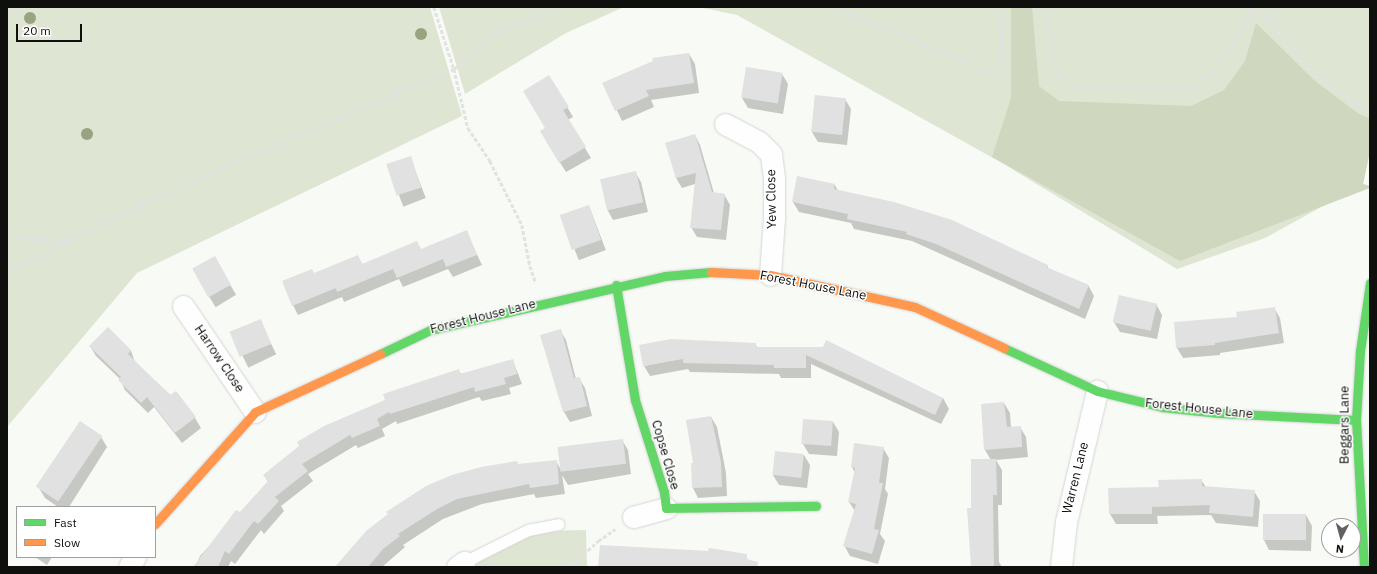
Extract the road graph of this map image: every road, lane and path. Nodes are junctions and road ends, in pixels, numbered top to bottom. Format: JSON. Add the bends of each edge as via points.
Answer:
{"nodes":[{"id":1,"x":434,"y":7,"type":"edge"},
{"id":2,"x":556,"y":7,"type":"edge"},
{"id":3,"x":836,"y":7,"type":"edge"},
{"id":4,"x":1001,"y":7,"type":"edge"},
{"id":5,"x":1045,"y":7,"type":"edge"},
{"id":6,"x":1248,"y":7,"type":"edge"},
{"id":7,"x":1266,"y":7,"type":"edge"},
{"id":8,"x":1253,"y":10,"type":"junction"},
{"id":9,"x":1271,"y":21,"type":"junction"},
{"id":10,"x":454,"y":70,"type":"junction"},
{"id":11,"x":1370,"y":113,"type":"edge"},
{"id":12,"x":725,"y":124,"type":"dead end"},
{"id":13,"x":7,"y":238,"type":"edge"},
{"id":14,"x":72,"y":240,"type":"junction"},
{"id":15,"x":7,"y":273,"type":"edge"},
{"id":16,"x":770,"y":275,"type":"junction"},
{"id":17,"x":1370,"y":283,"type":"edge"},
{"id":18,"x":616,"y":285,"type":"junction"},
{"id":19,"x":544,"y":302,"type":"junction"},
{"id":20,"x":183,"y":306,"type":"dead end"},
{"id":21,"x":1097,"y":391,"type":"junction"},
{"id":22,"x":254,"y":412,"type":"junction"},
{"id":23,"x":1356,"y":420,"type":"junction"},
{"id":24,"x":1365,"y":502,"type":"edge"},
{"id":25,"x":816,"y":506,"type":"dead end"},
{"id":26,"x":666,"y":508,"type":"junction"},
{"id":27,"x":634,"y":517,"type":"joint"},
{"id":28,"x":156,"y":523,"type":"edge"},
{"id":29,"x":558,"y":524,"type":"dead end"},
{"id":30,"x":134,"y":558,"type":"edge"},
{"id":31,"x":461,"y":565,"type":"edge"},
{"id":32,"x":129,"y":567,"type":"edge"},
{"id":33,"x":570,"y":567,"type":"edge"},
{"id":34,"x":1061,"y":567,"type":"edge"},
{"id":35,"x":1364,"y":567,"type":"edge"}],
"edges":[{"from":1,"to":10,"type":"path"},
{"from":2,"to":10,"type":"path","via":[[499,31]]},
{"from":3,"to":4,"type":"path","via":[[1002,77]]},
{"from":5,"to":8,"type":"path","via":[[1056,72],[1081,89],[1191,89],[1214,70]]},
{"from":6,"to":8,"type":"path"},
{"from":7,"to":9,"type":"path"},
{"from":8,"to":9,"type":"path"},
{"from":9,"to":11,"type":"path","via":[[1291,51],[1316,75]]},
{"from":10,"to":14,"type":"path","via":[[209,173],[126,211]]},
{"from":10,"to":19,"type":"path","via":[[468,128],[490,161],[522,225],[530,266]]},
{"from":12,"to":16,"type":"street","name":"Yew Close","via":[[759,142],[771,154],[774,191]]},
{"from":13,"to":14,"type":"path"},
{"from":14,"to":15,"type":"path"},
{"from":16,"to":18,"type":"street","name":"Forest House Lane","via":[[712,272],[665,276]]},
{"from":16,"to":21,"type":"street","name":"Forest House Lane","via":[[914,307]]},
{"from":17,"to":23,"type":"street","name":"Beggars Lane","via":[[1360,351]]},
{"from":18,"to":19,"type":"street","name":"Forest House Lane"},
{"from":18,"to":26,"type":"street","name":"Copse Close","via":[[635,400]]},
{"from":19,"to":22,"type":"street","name":"Forest House Lane","via":[[430,330]]},
{"from":20,"to":22,"type":"street","name":"Harrow Close"},
{"from":21,"to":23,"type":"street","name":"Forest House Lane","via":[[1162,407]]},
{"from":21,"to":34,"type":"street","name":"Warren Lane","via":[[1066,522]]},
{"from":22,"to":28,"type":"street","name":"Forest House Lane"},
{"from":23,"to":24,"type":"street","name":"Beggars Lane"},
{"from":24,"to":35,"type":"street","name":"Beggars Lane"},
{"from":25,"to":26,"type":"street","name":"Copse Close"},
{"from":26,"to":27,"type":"street"},
{"from":27,"to":33,"type":"path","via":[[598,541]]},
{"from":29,"to":31,"type":"lane","via":[[528,530]]},
{"from":30,"to":32,"type":"street"}]}
